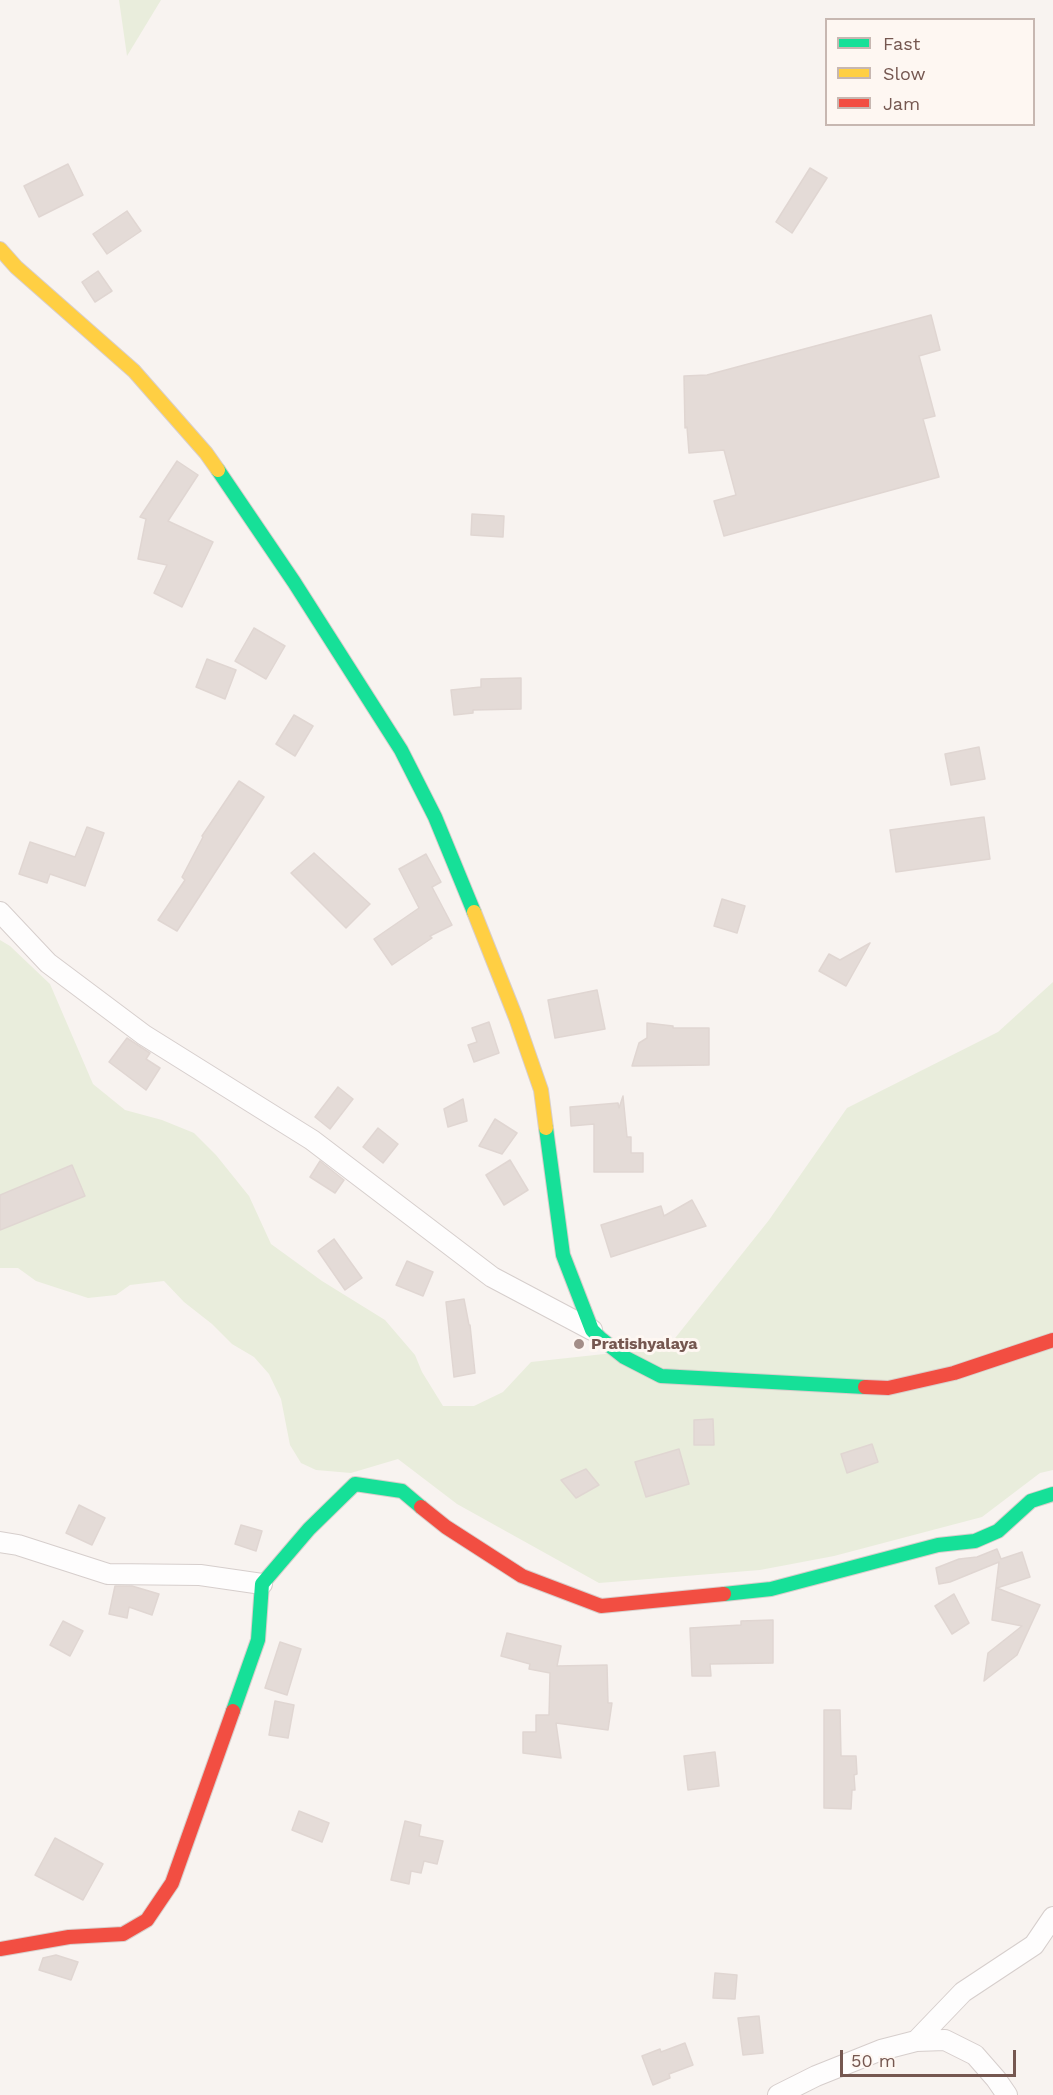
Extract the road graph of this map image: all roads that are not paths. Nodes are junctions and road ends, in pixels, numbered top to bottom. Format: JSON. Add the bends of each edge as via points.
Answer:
{"nodes":[{"id":1,"x":0,"y":249,"type":"edge"},
{"id":2,"x":0,"y":912,"type":"edge"},
{"id":3,"x":592,"y":1330,"type":"junction"},
{"id":4,"x":1053,"y":1340,"type":"edge"},
{"id":5,"x":1053,"y":1494,"type":"edge"},
{"id":6,"x":0,"y":1542,"type":"edge"},
{"id":7,"x":262,"y":1584,"type":"junction"},
{"id":8,"x":1053,"y":1917,"type":"edge"},
{"id":9,"x":0,"y":1949,"type":"edge"},
{"id":10,"x":916,"y":2041,"type":"junction"},
{"id":11,"x":778,"y":2095,"type":"edge"},
{"id":12,"x":1007,"y":2095,"type":"edge"}],
"edges":[{"from":1,"to":3,"type":"main road","via":[[134,371],[206,453],[401,750],[463,884],[542,1090],[563,1255]]},
{"from":2,"to":3,"type":"street","via":[[48,963],[144,1035],[312,1140],[492,1277]]},
{"from":3,"to":4,"type":"main road","via":[[624,1357],[661,1376],[888,1388],[954,1373]]},
{"from":5,"to":7,"type":"main road","via":[[1031,1501],[998,1532],[975,1541],[938,1545],[771,1589],[601,1606],[522,1576],[446,1527],[402,1491],[355,1484],[309,1529]]},
{"from":6,"to":7,"type":"street","via":[[108,1574],[200,1575]]},
{"from":7,"to":9,"type":"main road","via":[[258,1640],[172,1883],[147,1920],[123,1934],[69,1937]]},
{"from":8,"to":10,"type":"street","via":[[1034,1945],[963,1992]]},
{"from":10,"to":11,"type":"street","via":[[881,2050]]},
{"from":10,"to":12,"type":"street","via":[[945,2040],[975,2055]]}]}
